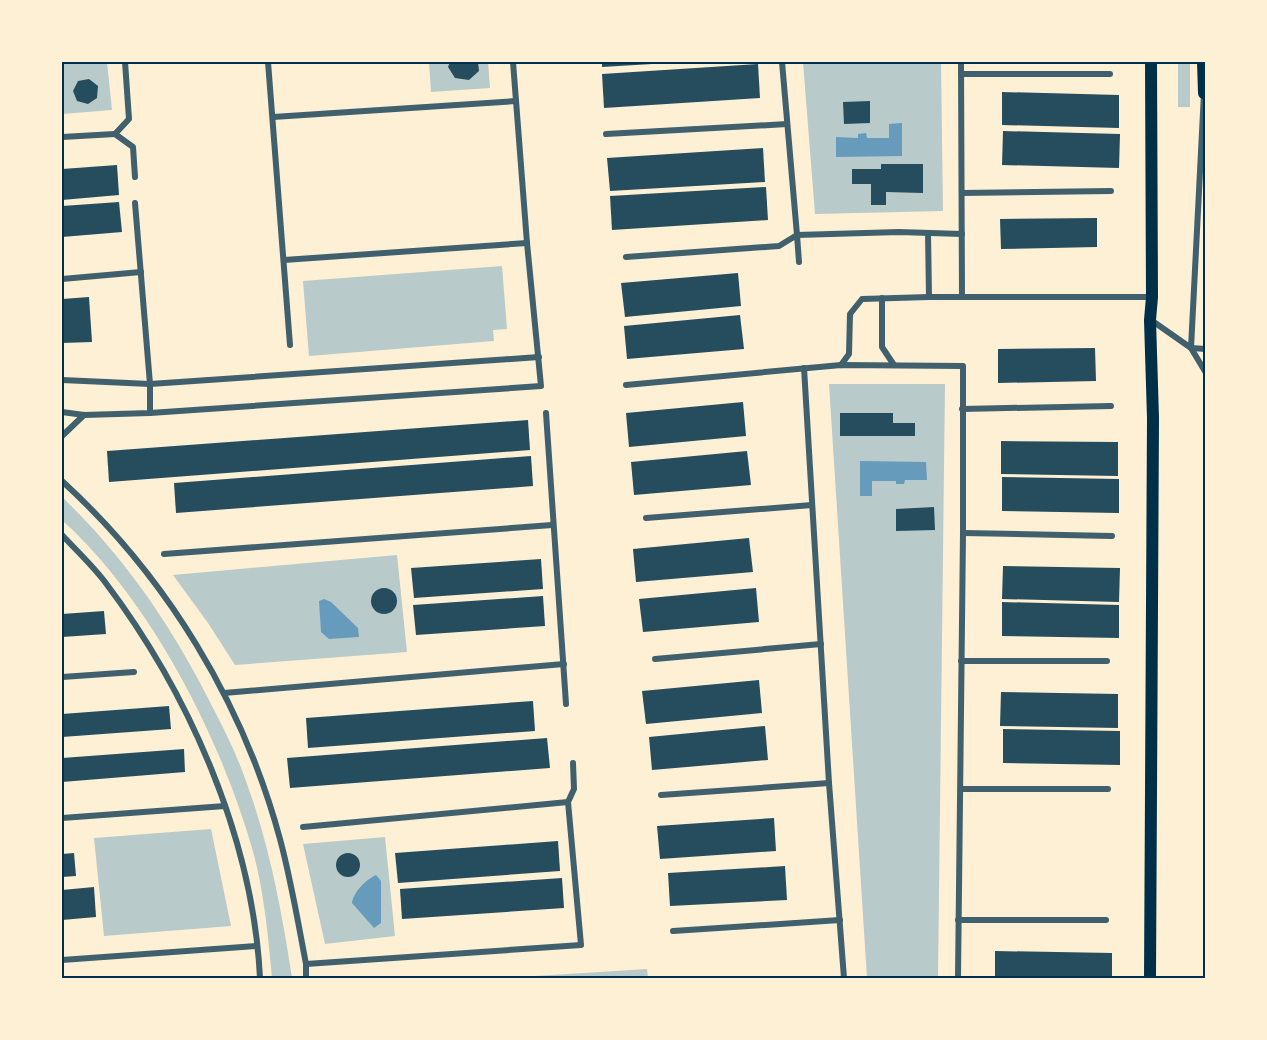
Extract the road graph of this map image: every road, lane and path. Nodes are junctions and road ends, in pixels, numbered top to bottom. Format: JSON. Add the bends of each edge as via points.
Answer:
{"nodes":[{"id":1,"x":125,"y":62,"type":"edge"},
{"id":2,"x":268,"y":62,"type":"edge"},
{"id":3,"x":513,"y":62,"type":"edge"},
{"id":4,"x":782,"y":62,"type":"edge"},
{"id":5,"x":961,"y":62,"type":"edge"},
{"id":6,"x":1151,"y":62,"type":"edge"},
{"id":7,"x":1160,"y":62,"type":"edge"},
{"id":8,"x":1203,"y":62,"type":"edge"},
{"id":9,"x":961,"y":74,"type":"junction"},
{"id":10,"x":1110,"y":74,"type":"dead end"},
{"id":11,"x":1151,"y":82,"type":"junction"},
{"id":12,"x":1204,"y":93,"type":"joint"},
{"id":13,"x":516,"y":101,"type":"junction"},
{"id":14,"x":273,"y":117,"type":"junction"},
{"id":15,"x":787,"y":124,"type":"junction"},
{"id":16,"x":115,"y":134,"type":"junction"},
{"id":17,"x":606,"y":134,"type":"dead end"},
{"id":18,"x":62,"y":137,"type":"edge"},
{"id":19,"x":135,"y":177,"type":"dead end"},
{"id":20,"x":1111,"y":191,"type":"dead end"},
{"id":21,"x":962,"y":193,"type":"junction"},
{"id":22,"x":135,"y":203,"type":"dead end"},
{"id":23,"x":928,"y":233,"type":"junction"},
{"id":24,"x":962,"y":234,"type":"junction"},
{"id":25,"x":797,"y":235,"type":"junction"},
{"id":26,"x":526,"y":243,"type":"junction"},
{"id":27,"x":626,"y":257,"type":"dead end"},
{"id":28,"x":284,"y":260,"type":"junction"},
{"id":29,"x":799,"y":262,"type":"dead end"},
{"id":30,"x":141,"y":272,"type":"junction"},
{"id":31,"x":62,"y":279,"type":"edge"},
{"id":32,"x":929,"y":297,"type":"junction"},
{"id":33,"x":962,"y":297,"type":"junction"},
{"id":34,"x":1103,"y":297,"type":"junction"},
{"id":35,"x":1114,"y":297,"type":"dead end"},
{"id":36,"x":1152,"y":297,"type":"junction"},
{"id":37,"x":882,"y":298,"type":"junction"},
{"id":38,"x":1150,"y":320,"type":"junction"},
{"id":39,"x":290,"y":345,"type":"dead end"},
{"id":40,"x":1191,"y":348,"type":"junction"},
{"id":41,"x":1206,"y":349,"type":"edge"},
{"id":42,"x":538,"y":357,"type":"junction"},
{"id":43,"x":841,"y":365,"type":"junction"},
{"id":44,"x":894,"y":365,"type":"junction"},
{"id":45,"x":804,"y":368,"type":"junction"},
{"id":46,"x":1206,"y":373,"type":"edge"},
{"id":47,"x":62,"y":380,"type":"edge"},
{"id":48,"x":150,"y":384,"type":"junction"},
{"id":49,"x":626,"y":385,"type":"dead end"},
{"id":50,"x":1111,"y":406,"type":"dead end"},
{"id":51,"x":962,"y":409,"type":"junction"},
{"id":52,"x":62,"y":412,"type":"edge"},
{"id":53,"x":150,"y":413,"type":"junction"},
{"id":54,"x":546,"y":413,"type":"dead end"},
{"id":55,"x":84,"y":415,"type":"junction"},
{"id":56,"x":62,"y":436,"type":"edge"},
{"id":57,"x":62,"y":481,"type":"edge"},
{"id":58,"x":812,"y":506,"type":"junction"},
{"id":59,"x":646,"y":518,"type":"dead end"},
{"id":60,"x":552,"y":525,"type":"junction"},
{"id":61,"x":963,"y":533,"type":"junction"},
{"id":62,"x":62,"y":536,"type":"edge"},
{"id":63,"x":1112,"y":536,"type":"dead end"},
{"id":64,"x":164,"y":554,"type":"dead end"},
{"id":65,"x":821,"y":644,"type":"junction"},
{"id":66,"x":655,"y":659,"type":"dead end"},
{"id":67,"x":961,"y":661,"type":"junction"},
{"id":68,"x":1107,"y":661,"type":"dead end"},
{"id":69,"x":564,"y":664,"type":"junction"},
{"id":70,"x":134,"y":672,"type":"dead end"},
{"id":71,"x":62,"y":677,"type":"edge"},
{"id":72,"x":224,"y":693,"type":"junction"},
{"id":73,"x":566,"y":704,"type":"dead end"},
{"id":74,"x":573,"y":763,"type":"dead end"},
{"id":75,"x":829,"y":783,"type":"junction"},
{"id":76,"x":960,"y":789,"type":"junction"},
{"id":77,"x":1108,"y":789,"type":"dead end"},
{"id":78,"x":661,"y":795,"type":"dead end"},
{"id":79,"x":568,"y":802,"type":"junction"},
{"id":80,"x":225,"y":806,"type":"junction"},
{"id":81,"x":62,"y":818,"type":"edge"},
{"id":82,"x":303,"y":827,"type":"dead end"},
{"id":83,"x":840,"y":920,"type":"junction"},
{"id":84,"x":958,"y":920,"type":"junction"},
{"id":85,"x":1106,"y":920,"type":"dead end"},
{"id":86,"x":673,"y":932,"type":"dead end"},
{"id":87,"x":257,"y":946,"type":"junction"},
{"id":88,"x":62,"y":960,"type":"edge"},
{"id":89,"x":306,"y":964,"type":"junction"},
{"id":90,"x":260,"y":978,"type":"edge"},
{"id":91,"x":306,"y":978,"type":"edge"},
{"id":92,"x":843,"y":978,"type":"edge"},
{"id":93,"x":958,"y":978,"type":"edge"},
{"id":94,"x":1150,"y":978,"type":"edge"}],
"edges":[{"from":1,"to":16,"type":"street","via":[[129,119]]},
{"from":2,"to":14,"type":"street"},
{"from":3,"to":13,"type":"street"},
{"from":4,"to":15,"type":"street"},
{"from":5,"to":9,"type":"street"},
{"from":6,"to":11,"type":"main road"},
{"from":7,"to":11,"type":"main road"},
{"from":8,"to":12,"type":"main road"},
{"from":9,"to":10,"type":"street"},
{"from":9,"to":21,"type":"street"},
{"from":11,"to":36,"type":"main road"},
{"from":12,"to":40,"type":"street"},
{"from":13,"to":14,"type":"street"},
{"from":13,"to":26,"type":"street"},
{"from":14,"to":28,"type":"street"},
{"from":15,"to":17,"type":"street"},
{"from":15,"to":25,"type":"street"},
{"from":16,"to":18,"type":"street"},
{"from":16,"to":19,"type":"street","via":[[133,147]]},
{"from":20,"to":21,"type":"street"},
{"from":21,"to":24,"type":"street"},
{"from":22,"to":30,"type":"street"},
{"from":23,"to":24,"type":"street"},
{"from":23,"to":25,"type":"street"},
{"from":23,"to":32,"type":"street"},
{"from":24,"to":33,"type":"street"},
{"from":25,"to":27,"type":"street","via":[[779,246]]},
{"from":25,"to":29,"type":"street"},
{"from":26,"to":28,"type":"street"},
{"from":26,"to":42,"type":"street"},
{"from":28,"to":39,"type":"street"},
{"from":30,"to":31,"type":"street"},
{"from":30,"to":48,"type":"street"},
{"from":32,"to":33,"type":"street"},
{"from":32,"to":34,"type":"street"},
{"from":32,"to":36,"type":"street"},
{"from":32,"to":37,"type":"street"},
{"from":33,"to":34,"type":"street"},
{"from":34,"to":35,"type":"street"},
{"from":36,"to":38,"type":"main road"},
{"from":37,"to":43,"type":"street","via":[[862,299],[850,314],[849,354]]},
{"from":37,"to":44,"type":"street","via":[[882,347]]},
{"from":38,"to":40,"type":"street"},
{"from":38,"to":94,"type":"main road"},
{"from":40,"to":41,"type":"street"},
{"from":40,"to":46,"type":"street"},
{"from":42,"to":48,"type":"street"},
{"from":42,"to":53,"type":"street","via":[[541,387]]},
{"from":43,"to":44,"type":"street"},
{"from":43,"to":45,"type":"street"},
{"from":44,"to":51,"type":"street","via":[[963,366]]},
{"from":45,"to":49,"type":"street"},
{"from":45,"to":58,"type":"street"},
{"from":47,"to":48,"type":"street"},
{"from":48,"to":53,"type":"street"},
{"from":50,"to":51,"type":"street"},
{"from":51,"to":61,"type":"street"},
{"from":52,"to":55,"type":"street"},
{"from":53,"to":55,"type":"street"},
{"from":54,"to":60,"type":"street"},
{"from":55,"to":56,"type":"street"},
{"from":57,"to":72,"type":"street","via":[[151,576]]},
{"from":58,"to":59,"type":"street"},
{"from":58,"to":65,"type":"street"},
{"from":60,"to":64,"type":"street"},
{"from":60,"to":69,"type":"street"},
{"from":61,"to":63,"type":"street"},
{"from":61,"to":67,"type":"street"},
{"from":62,"to":80,"type":"street","via":[[104,580],[147,644],[195,733]]},
{"from":65,"to":66,"type":"street"},
{"from":65,"to":75,"type":"street"},
{"from":67,"to":68,"type":"street"},
{"from":67,"to":76,"type":"street"},
{"from":69,"to":72,"type":"street"},
{"from":69,"to":73,"type":"street"},
{"from":70,"to":71,"type":"street"},
{"from":72,"to":89,"type":"street","via":[[245,739],[276,828]]},
{"from":74,"to":79,"type":"street","via":[[574,789]]},
{"from":75,"to":78,"type":"street"},
{"from":75,"to":83,"type":"street"},
{"from":76,"to":77,"type":"street"},
{"from":76,"to":84,"type":"street"},
{"from":79,"to":82,"type":"street"},
{"from":79,"to":89,"type":"street","via":[[581,945]]},
{"from":80,"to":81,"type":"street"},
{"from":80,"to":87,"type":"street","via":[[246,876]]},
{"from":83,"to":86,"type":"street"},
{"from":83,"to":92,"type":"street"},
{"from":84,"to":85,"type":"street"},
{"from":84,"to":93,"type":"street"},
{"from":87,"to":88,"type":"street"},
{"from":87,"to":90,"type":"street"},
{"from":89,"to":91,"type":"street"}]}
